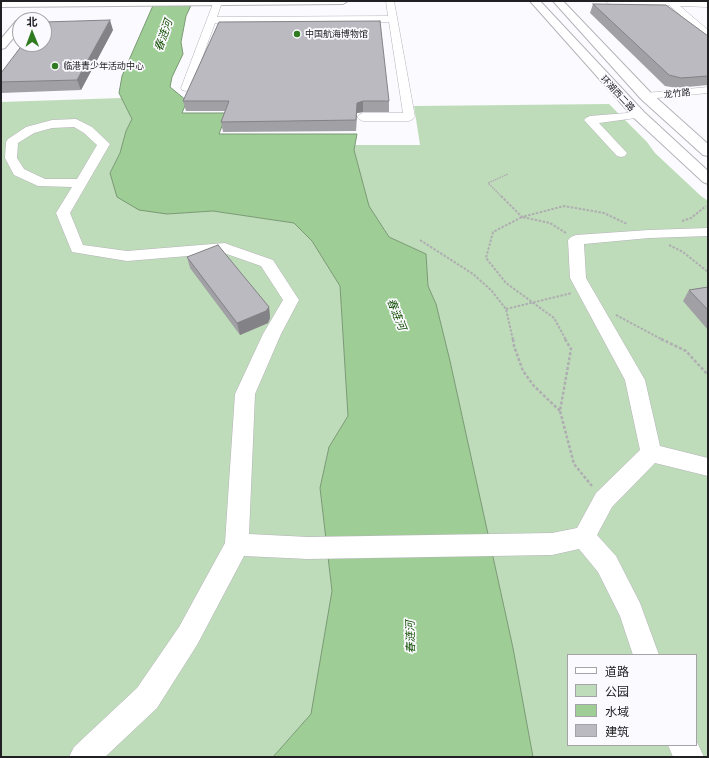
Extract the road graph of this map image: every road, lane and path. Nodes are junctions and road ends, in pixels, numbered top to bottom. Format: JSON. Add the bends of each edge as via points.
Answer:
{"nodes":[{"id":1,"x":344,"y":1,"type":"edge"},
{"id":2,"x":390,"y":1,"type":"edge"},
{"id":3,"x":534,"y":1,"type":"edge"},
{"id":4,"x":558,"y":1,"type":"edge"},
{"id":5,"x":610,"y":1,"type":"edge"},
{"id":6,"x":218,"y":2,"type":"junction"},
{"id":7,"x":670,"y":2,"type":"edge"},
{"id":8,"x":8,"y":3,"type":"edge"},
{"id":9,"x":38,"y":3,"type":"edge"},
{"id":10,"x":708,"y":4,"type":"edge"},
{"id":11,"x":30,"y":12,"type":"edge"},
{"id":12,"x":1,"y":13,"type":"edge"},
{"id":13,"x":393,"y":19,"type":"junction"},
{"id":14,"x":212,"y":20,"type":"junction"},
{"id":15,"x":12,"y":33,"type":"edge"},
{"id":16,"x":708,"y":35,"type":"edge"},
{"id":17,"x":1,"y":46,"type":"edge"},
{"id":18,"x":186,"y":88,"type":"dead end"},
{"id":19,"x":708,"y":90,"type":"edge"},
{"id":20,"x":646,"y":96,"type":"junction"},
{"id":21,"x":639,"y":115,"type":"junction"},
{"id":22,"x":363,"y":117,"type":"dead end"},
{"id":23,"x":708,"y":152,"type":"edge"},
{"id":24,"x":621,"y":153,"type":"dead end"},
{"id":25,"x":508,"y":174,"type":"dead end"},
{"id":26,"x":708,"y":179,"type":"edge"},
{"id":27,"x":80,"y":183,"type":"junction"},
{"id":28,"x":522,"y":217,"type":"junction"},
{"id":29,"x":708,"y":232,"type":"edge"},
{"id":30,"x":420,"y":240,"type":"dead end"},
{"id":31,"x":576,"y":240,"type":"junction"},
{"id":32,"x":584,"y":290,"type":"junction"},
{"id":33,"x":534,"y":303,"type":"junction"},
{"id":34,"x":506,"y":309,"type":"junction"},
{"id":35,"x":611,"y":312,"type":"dead end"},
{"id":36,"x":708,"y":375,"type":"edge"},
{"id":37,"x":560,"y":411,"type":"junction"},
{"id":38,"x":651,"y":453,"type":"junction"},
{"id":39,"x":708,"y":466,"type":"edge"},
{"id":40,"x":604,"y":500,"type":"junction"},
{"id":41,"x":584,"y":537,"type":"junction"},
{"id":42,"x":237,"y":545,"type":"junction"},
{"id":43,"x":646,"y":654,"type":"edge"},
{"id":44,"x":683,"y":746,"type":"edge"},
{"id":45,"x":84,"y":757,"type":"edge"},
{"id":46,"x":688,"y":757,"type":"edge"}],
"edges":[{"from":1,"to":6,"type":"main road"},
{"from":2,"to":13,"type":"street"},
{"from":3,"to":21,"type":"main road","name":"环湖西二路"},
{"from":4,"to":20,"type":"main road","name":"环湖西二路"},
{"from":5,"to":7,"type":"street"},
{"from":6,"to":9,"type":"main road"},
{"from":6,"to":14,"type":"street"},
{"from":7,"to":10,"type":"street"},
{"from":7,"to":16,"type":"street"},
{"from":8,"to":9,"type":"main road"},
{"from":8,"to":12,"type":"main road"},
{"from":9,"to":11,"type":"main road"},
{"from":13,"to":14,"type":"street"},
{"from":13,"to":22,"type":"street","via":[[409,117]]},
{"from":14,"to":18,"type":"street"},
{"from":15,"to":17,"type":"main road"},
{"from":19,"to":20,"type":"street","name":"龙竹路"},
{"from":20,"to":23,"type":"main road","name":"环湖西二路"},
{"from":21,"to":24,"type":"street","via":[[590,120]]},
{"from":21,"to":26,"type":"main road","name":"环湖西二路"},
{"from":25,"to":28,"type":"path","via":[[488,183]]},
{"from":27,"to":27,"type":"street","via":[[104,144],[76,122],[52,124],[30,130],[12,142],[11,158],[19,172],[43,183]]},
{"from":27,"to":42,"type":"street","via":[[63,213],[77,249],[127,256],[225,248],[267,264],[291,300],[272,334],[245,394]]},
{"from":28,"to":31,"type":"path","via":[[550,223]]},
{"from":28,"to":33,"type":"path","via":[[493,232],[486,258],[506,283]]},
{"from":29,"to":31,"type":"street"},
{"from":30,"to":34,"type":"path","via":[[473,274],[491,290]]},
{"from":31,"to":32,"type":"street","via":[[578,278]]},
{"from":32,"to":33,"type":"path"},
{"from":32,"to":38,"type":"street","via":[[635,380]]},
{"from":33,"to":34,"type":"path"},
{"from":33,"to":37,"type":"path","via":[[554,318],[571,349]]},
{"from":34,"to":37,"type":"path","via":[[514,346],[523,371],[534,386]]},
{"from":35,"to":36,"type":"path","via":[[686,351]]},
{"from":37,"to":40,"type":"path","via":[[574,464]]},
{"from":38,"to":39,"type":"street"},
{"from":38,"to":40,"type":"street"},
{"from":40,"to":41,"type":"street"},
{"from":41,"to":42,"type":"street","via":[[552,544],[308,548]]},
{"from":41,"to":43,"type":"street","via":[[607,564],[631,612]]},
{"from":42,"to":45,"type":"street","via":[[188,636],[147,698]]},
{"from":44,"to":46,"type":"street"}]}
